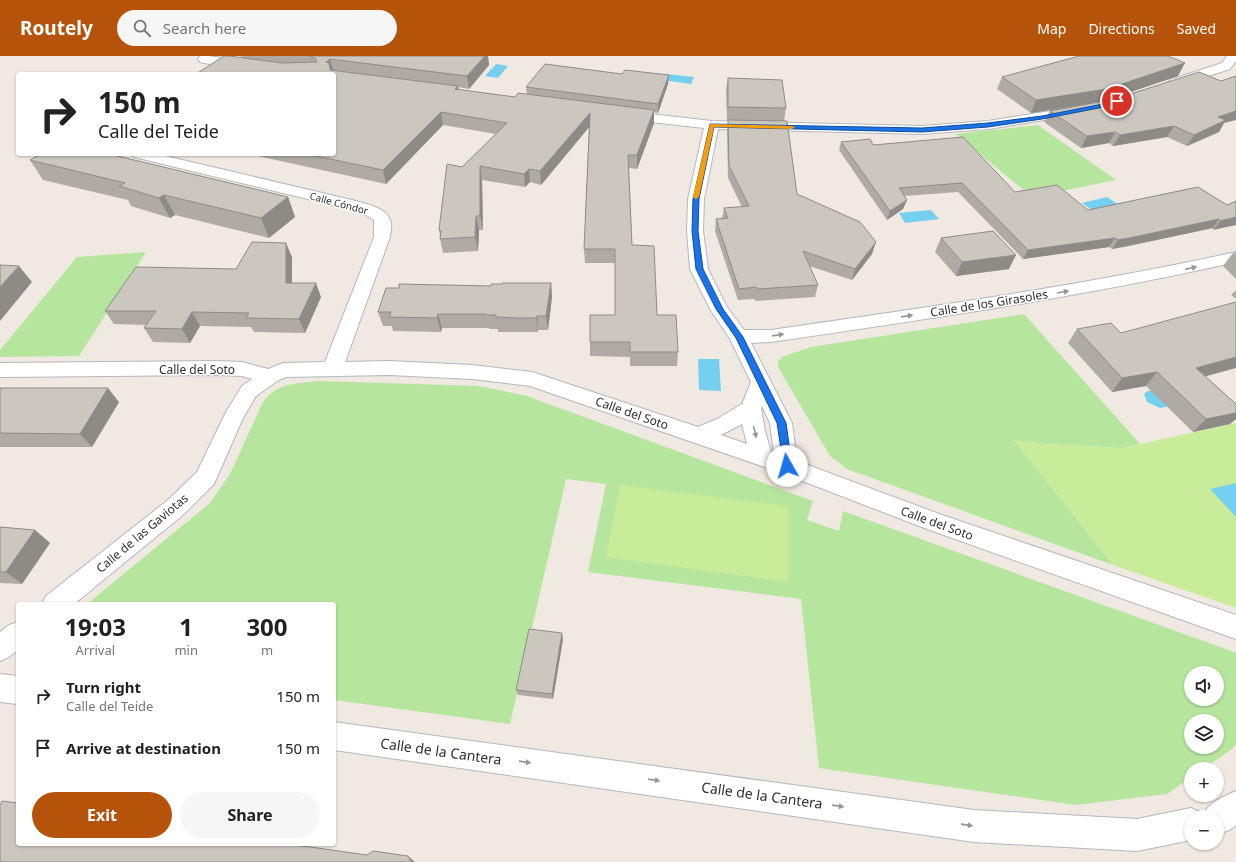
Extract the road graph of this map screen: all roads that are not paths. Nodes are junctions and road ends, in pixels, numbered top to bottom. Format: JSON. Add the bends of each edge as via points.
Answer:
{"nodes":[{"id":1,"x":1232,"y":58,"type":"dead end"},
{"id":2,"x":204,"y":59,"type":"dead end"},
{"id":3,"x":259,"y":67,"type":"edge"},
{"id":4,"x":1161,"y":87,"type":"edge"},
{"id":5,"x":1090,"y":108,"type":"edge"},
{"id":6,"x":614,"y":114,"type":"edge"},
{"id":7,"x":712,"y":125,"type":"junction"},
{"id":8,"x":146,"y":156,"type":"edge"},
{"id":9,"x":1236,"y":257,"type":"edge"},
{"id":10,"x":739,"y":337,"type":"junction"},
{"id":11,"x":332,"y":368,"type":"junction"},
{"id":12,"x":0,"y":370,"type":"edge"},
{"id":13,"x":270,"y":376,"type":"junction"},
{"id":14,"x":761,"y":382,"type":"junction"},
{"id":15,"x":751,"y":409,"type":"junction"},
{"id":16,"x":699,"y":436,"type":"junction"},
{"id":17,"x":762,"y":458,"type":"junction"},
{"id":18,"x":787,"y":466,"type":"junction"},
{"id":19,"x":57,"y":602,"type":"edge"},
{"id":20,"x":1236,"y":627,"type":"edge"},
{"id":21,"x":16,"y":636,"type":"edge"},
{"id":22,"x":0,"y":648,"type":"edge"},
{"id":23,"x":0,"y":688,"type":"edge"},
{"id":24,"x":16,"y":690,"type":"edge"},
{"id":25,"x":336,"y":736,"type":"edge"},
{"id":26,"x":1236,"y":806,"type":"edge"},
{"id":27,"x":1224,"y":815,"type":"edge"},
{"id":28,"x":1184,"y":825,"type":"edge"}],
"edges":[{"from":1,"to":4,"type":"street","via":[[1226,66]]},
{"from":2,"to":3,"type":"street"},
{"from":5,"to":7,"type":"street","via":[[988,125],[922,130]]},
{"from":6,"to":7,"type":"street"},
{"from":7,"to":10,"type":"street","via":[[696,199],[695,231],[700,269],[719,309]]},
{"from":8,"to":11,"type":"street","name":"Calle Cóndor","via":[[346,203],[379,216],[383,223],[382,237]]},
{"from":10,"to":9,"type":"street","name":"Calle de los Girasoles","one_way":true,"via":[[771,336],[1010,301],[1174,272]]},
{"from":10,"to":14,"type":"street"},
{"from":11,"to":13,"type":"street","name":"Calle del Soto","via":[[284,370]]},
{"from":11,"to":16,"type":"street","name":"Calle del Soto","via":[[472,372],[532,379]]},
{"from":12,"to":13,"type":"street","name":"Calle del Soto","via":[[217,368],[242,369]]},
{"from":13,"to":19,"type":"street","name":"Calle de las Gaviotas","via":[[249,391],[233,417],[206,478],[176,507]]},
{"from":14,"to":15,"type":"street"},
{"from":14,"to":18,"type":"street","via":[[782,423]]},
{"from":15,"to":16,"type":"street"},
{"from":15,"to":17,"type":"street","one_way":true},
{"from":16,"to":17,"type":"street","name":"Calle del Soto"},
{"from":17,"to":18,"type":"street","name":"Calle del Soto"},
{"from":18,"to":20,"type":"street","name":"Calle del Soto","via":[[935,522]]},
{"from":21,"to":22,"type":"street"},
{"from":23,"to":24,"type":"street"},
{"from":25,"to":28,"type":"street","name":"Calle de la Cantera","one_way":true,"via":[[974,826],[1138,835]]},
{"from":26,"to":27,"type":"street"}]}
